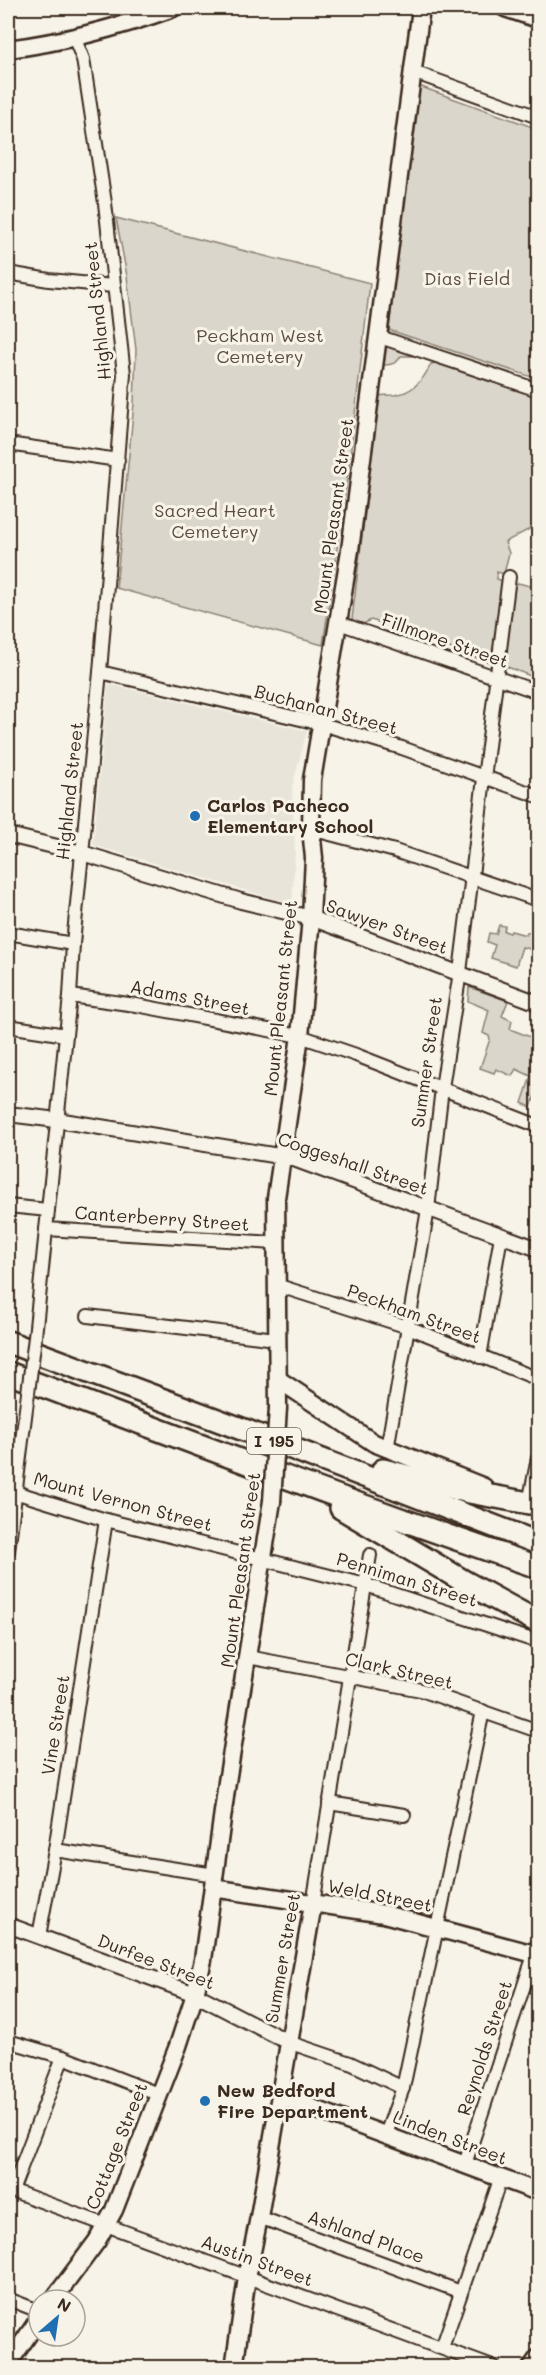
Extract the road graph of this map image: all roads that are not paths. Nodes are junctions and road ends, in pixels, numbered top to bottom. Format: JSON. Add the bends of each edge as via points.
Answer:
{"nodes":[{"id":1,"x":173,"y":8,"type":"edge"},
{"id":2,"x":421,"y":8,"type":"edge"},
{"id":3,"x":505,"y":8,"type":"edge"},
{"id":4,"x":538,"y":19,"type":"edge"},
{"id":5,"x":74,"y":37,"type":"junction"},
{"id":6,"x":8,"y":49,"type":"edge"},
{"id":7,"x":413,"y":72,"type":"junction"},
{"id":8,"x":538,"y":117,"type":"edge"},
{"id":9,"x":8,"y":273,"type":"edge"},
{"id":10,"x":113,"y":286,"type":"junction"},
{"id":11,"x":376,"y":336,"type":"junction"},
{"id":12,"x":538,"y":390,"type":"edge"},
{"id":13,"x":8,"y":444,"type":"edge"},
{"id":14,"x":118,"y":460,"type":"junction"},
{"id":15,"x":509,"y":577,"type":"dead end"},
{"id":16,"x":339,"y":623,"type":"junction"},
{"id":17,"x":100,"y":672,"type":"junction"},
{"id":18,"x":495,"y":678,"type":"junction"},
{"id":19,"x":538,"y":692,"type":"edge"},
{"id":20,"x":322,"y":724,"type":"junction"},
{"id":21,"x":485,"y":776,"type":"junction"},
{"id":22,"x":538,"y":796,"type":"edge"},
{"id":23,"x":311,"y":829,"type":"junction"},
{"id":24,"x":8,"y":835,"type":"edge"},
{"id":25,"x":82,"y":853,"type":"junction"},
{"id":26,"x":471,"y":878,"type":"junction"},
{"id":27,"x":538,"y":900,"type":"edge"},
{"id":28,"x":311,"y":918,"type":"junction"},
{"id":29,"x":8,"y":933,"type":"edge"},
{"id":30,"x":73,"y":944,"type":"junction"},
{"id":31,"x":460,"y":972,"type":"junction"},
{"id":32,"x":70,"y":996,"type":"junction"},
{"id":33,"x":538,"y":1003,"type":"edge"},
{"id":34,"x":8,"y":1026,"type":"edge"},
{"id":35,"x":66,"y":1035,"type":"junction"},
{"id":36,"x":300,"y":1036,"type":"junction"},
{"id":37,"x":442,"y":1088,"type":"junction"},
{"id":38,"x":8,"y":1114,"type":"edge"},
{"id":39,"x":57,"y":1120,"type":"junction"},
{"id":40,"x":538,"y":1126,"type":"edge"},
{"id":41,"x":281,"y":1155,"type":"junction"},
{"id":42,"x":8,"y":1206,"type":"edge"},
{"id":43,"x":428,"y":1209,"type":"junction"},
{"id":44,"x":48,"y":1210,"type":"junction"},
{"id":45,"x":46,"y":1229,"type":"junction"},
{"id":46,"x":501,"y":1236,"type":"junction"},
{"id":47,"x":275,"y":1243,"type":"junction"},
{"id":48,"x":538,"y":1249,"type":"edge"},
{"id":49,"x":276,"y":1285,"type":"junction"},
{"id":50,"x":88,"y":1316,"type":"dead end"},
{"id":51,"x":408,"y":1327,"type":"junction"},
{"id":52,"x":276,"y":1339,"type":"junction"},
{"id":53,"x":8,"y":1342,"type":"edge"},
{"id":54,"x":480,"y":1357,"type":"junction"},
{"id":55,"x":8,"y":1373,"type":"edge"},
{"id":56,"x":538,"y":1379,"type":"edge"},
{"id":57,"x":279,"y":1380,"type":"junction"},
{"id":58,"x":290,"y":1447,"type":"junction"},
{"id":59,"x":387,"y":1450,"type":"junction"},
{"id":60,"x":538,"y":1458,"type":"edge"},
{"id":61,"x":288,"y":1479,"type":"junction"},
{"id":62,"x":11,"y":1491,"type":"edge"},
{"id":63,"x":534,"y":1505,"type":"edge"},
{"id":64,"x":106,"y":1520,"type":"junction"},
{"id":65,"x":538,"y":1543,"type":"edge"},
{"id":66,"x":8,"y":1551,"type":"edge"},
{"id":67,"x":370,"y":1555,"type":"dead end"},
{"id":68,"x":264,"y":1558,"type":"junction"},
{"id":69,"x":538,"y":1567,"type":"edge"},
{"id":70,"x":366,"y":1585,"type":"junction"},
{"id":71,"x":538,"y":1622,"type":"edge"},
{"id":72,"x":538,"y":1642,"type":"edge"},
{"id":73,"x":248,"y":1657,"type":"junction"},
{"id":74,"x":351,"y":1678,"type":"junction"},
{"id":75,"x":483,"y":1711,"type":"junction"},
{"id":76,"x":538,"y":1731,"type":"edge"},
{"id":77,"x":329,"y":1803,"type":"junction"},
{"id":78,"x":404,"y":1815,"type":"dead end"},
{"id":79,"x":55,"y":1850,"type":"junction"},
{"id":80,"x":214,"y":1882,"type":"junction"},
{"id":81,"x":313,"y":1904,"type":"junction"},
{"id":82,"x":8,"y":1925,"type":"edge"},
{"id":83,"x":437,"y":1927,"type":"junction"},
{"id":84,"x":39,"y":1936,"type":"junction"},
{"id":85,"x":537,"y":1951,"type":"edge"},
{"id":86,"x":195,"y":1994,"type":"junction"},
{"id":87,"x":8,"y":2041,"type":"edge"},
{"id":88,"x":288,"y":2042,"type":"junction"},
{"id":89,"x":63,"y":2057,"type":"junction"},
{"id":90,"x":403,"y":2088,"type":"junction"},
{"id":91,"x":158,"y":2094,"type":"junction"},
{"id":92,"x":280,"y":2096,"type":"junction"},
{"id":93,"x":386,"y":2134,"type":"junction"},
{"id":94,"x":465,"y":2164,"type":"junction"},
{"id":95,"x":501,"y":2177,"type":"junction"},
{"id":96,"x":10,"y":2190,"type":"edge"},
{"id":97,"x":538,"y":2192,"type":"edge"},
{"id":98,"x":260,"y":2217,"type":"junction"},
{"id":99,"x":106,"y":2225,"type":"junction"},
{"id":100,"x":247,"y":2277,"type":"junction"},
{"id":101,"x":61,"y":2288,"type":"edge"},
{"id":102,"x":461,"y":2292,"type":"junction"},
{"id":103,"x":8,"y":2299,"type":"edge"},
{"id":104,"x":27,"y":2306,"type":"edge"},
{"id":105,"x":27,"y":2336,"type":"edge"},
{"id":106,"x":442,"y":2348,"type":"junction"},
{"id":107,"x":538,"y":2358,"type":"edge"},
{"id":108,"x":8,"y":2364,"type":"edge"},
{"id":109,"x":234,"y":2367,"type":"edge"},
{"id":110,"x":495,"y":2367,"type":"edge"},
{"id":111,"x":531,"y":2367,"type":"edge"}],
"edges":[{"from":1,"to":5,"type":"main road"},
{"from":2,"to":7,"type":"main road","name":"Mount Pleasant Street"},
{"from":3,"to":4,"type":"main road"},
{"from":5,"to":6,"type":"main road"},
{"from":5,"to":10,"type":"street","name":"Highland Street","via":[[83,59],[91,104]]},
{"from":7,"to":8,"type":"street"},
{"from":7,"to":11,"type":"main road","name":"Mount Pleasant Street"},
{"from":9,"to":10,"type":"street"},
{"from":10,"to":14,"type":"street","name":"Highland Street","via":[[124,374]]},
{"from":11,"to":12,"type":"street"},
{"from":11,"to":16,"type":"main road","name":"Mount Pleasant Street"},
{"from":13,"to":14,"type":"street"},
{"from":14,"to":17,"type":"street","name":"Highland Street"},
{"from":15,"to":18,"type":"street","name":"Summer Street"},
{"from":16,"to":18,"type":"street","name":"Fillmore Street"},
{"from":16,"to":20,"type":"main road","name":"Mount Pleasant Street"},
{"from":17,"to":20,"type":"street","name":"Buchanan Street"},
{"from":17,"to":25,"type":"street","name":"Highland Street"},
{"from":18,"to":19,"type":"street","name":"Fillmore Street"},
{"from":18,"to":21,"type":"street","name":"Summer Street"},
{"from":20,"to":21,"type":"street","name":"Buchanan Street"},
{"from":20,"to":23,"type":"main road","name":"Mount Pleasant Street","via":[[312,780]]},
{"from":21,"to":22,"type":"street","name":"Buchanan Street"},
{"from":21,"to":26,"type":"street","name":"Summer Street"},
{"from":23,"to":26,"type":"street","via":[[394,851]]},
{"from":23,"to":28,"type":"main road","name":"Mount Pleasant Street"},
{"from":24,"to":25,"type":"street","name":"Sawyer Street"},
{"from":25,"to":28,"type":"street","name":"Sawyer Street"},
{"from":25,"to":30,"type":"street","name":"Highland Street"},
{"from":26,"to":27,"type":"street"},
{"from":26,"to":31,"type":"street","name":"Summer Street"},
{"from":28,"to":31,"type":"street","name":"Sawyer Street"},
{"from":28,"to":36,"type":"main road","name":"Mount Pleasant Street"},
{"from":29,"to":30,"type":"street"},
{"from":30,"to":32,"type":"street","name":"Highland Street"},
{"from":31,"to":33,"type":"street","name":"Sawyer Street"},
{"from":31,"to":37,"type":"street","name":"Summer Street"},
{"from":32,"to":35,"type":"street","name":"Highland Street"},
{"from":32,"to":36,"type":"street","name":"Adams Street"},
{"from":34,"to":35,"type":"street"},
{"from":35,"to":39,"type":"street","name":"Highland Street"},
{"from":36,"to":37,"type":"street","name":"Adams Street"},
{"from":36,"to":41,"type":"main road","name":"Mount Pleasant Street"},
{"from":37,"to":40,"type":"street","name":"Adams Street"},
{"from":37,"to":43,"type":"street","name":"Summer Street"},
{"from":38,"to":39,"type":"street","name":"Coggeshall Street"},
{"from":39,"to":41,"type":"street","name":"Coggeshall Street"},
{"from":39,"to":44,"type":"street","name":"Highland Street"},
{"from":41,"to":43,"type":"street","name":"Coggeshall Street"},
{"from":41,"to":47,"type":"main road","name":"Mount Pleasant Street"},
{"from":42,"to":44,"type":"street"},
{"from":43,"to":46,"type":"street","name":"Coggeshall Street"},
{"from":43,"to":51,"type":"street","name":"Summer Street"},
{"from":44,"to":45,"type":"street","name":"Highland Street"},
{"from":45,"to":47,"type":"street","name":"Canterberry Street"},
{"from":45,"to":62,"type":"street","name":"Highland Street","bridge":true,"via":[[28,1393]]},
{"from":46,"to":48,"type":"street","name":"Coggeshall Street"},
{"from":46,"to":54,"type":"street"},
{"from":47,"to":49,"type":"main road","name":"Mount Pleasant Street"},
{"from":49,"to":51,"type":"street","name":"Peckham Street"},
{"from":49,"to":52,"type":"main road","name":"Mount Pleasant Street"},
{"from":50,"to":52,"type":"street"},
{"from":51,"to":54,"type":"street","name":"Peckham Street"},
{"from":51,"to":59,"type":"street","name":"Summer Street"},
{"from":52,"to":57,"type":"main road","name":"Mount Pleasant Street"},
{"from":53,"to":58,"type":"highway","number":"I 195"},
{"from":54,"to":56,"type":"street","name":"Peckham Street"},
{"from":55,"to":61,"type":"highway","number":"I 195"},
{"from":57,"to":59,"type":"main road"},
{"from":57,"to":68,"type":"main road","name":"Mount Pleasant Street","bridge":true,"via":[[272,1501]]},
{"from":58,"to":63,"type":"highway"},
{"from":58,"to":65,"type":"highway","number":"I 195"},
{"from":59,"to":63,"type":"main road"},
{"from":60,"to":63,"type":"street"},
{"from":61,"to":69,"type":"highway","number":"I 195"},
{"from":61,"to":71,"type":"highway"},
{"from":62,"to":64,"type":"street","name":"Mount Vernon Street"},
{"from":62,"to":66,"type":"street","name":"Highland Street"},
{"from":64,"to":68,"type":"street","name":"Mount Vernon Street"},
{"from":64,"to":79,"type":"street","name":"Vine Street"},
{"from":67,"to":70,"type":"street","name":"Summer Street"},
{"from":68,"to":70,"type":"street","name":"Penniman Street"},
{"from":68,"to":73,"type":"main road","name":"Mount Pleasant Street"},
{"from":70,"to":72,"type":"street","name":"Penniman Street"},
{"from":70,"to":74,"type":"street","name":"Summer Street"},
{"from":73,"to":74,"type":"street","name":"Clark Street"},
{"from":73,"to":80,"type":"main road","name":"Mount Pleasant Street"},
{"from":74,"to":75,"type":"street","name":"Clark Street","via":[[421,1690]]},
{"from":74,"to":77,"type":"street","name":"Summer Street"},
{"from":75,"to":76,"type":"street","name":"Clark Street"},
{"from":75,"to":83,"type":"street"},
{"from":77,"to":78,"type":"street"},
{"from":77,"to":81,"type":"street","name":"Summer Street"},
{"from":79,"to":80,"type":"street"},
{"from":79,"to":84,"type":"street","name":"Vine Street"},
{"from":80,"to":81,"type":"main road","name":"Weld Street"},
{"from":80,"to":86,"type":"main road","name":"Mount Pleasant Street"},
{"from":81,"to":83,"type":"main road","name":"Weld Street","via":[[384,1914]]},
{"from":81,"to":88,"type":"main road","name":"Summer Street"},
{"from":82,"to":84,"type":"street","name":"Durfee Street"},
{"from":83,"to":85,"type":"main road","name":"Weld Street"},
{"from":83,"to":90,"type":"street"},
{"from":84,"to":86,"type":"street","name":"Durfee Street"},
{"from":85,"to":94,"type":"street","name":"Reynolds Street"},
{"from":86,"to":88,"type":"street","name":"Durfee Street"},
{"from":86,"to":91,"type":"main road","name":"Cottage Street"},
{"from":87,"to":89,"type":"street"},
{"from":88,"to":90,"type":"street","via":[[350,2063]]},
{"from":88,"to":92,"type":"main road","name":"Summer Street"},
{"from":89,"to":91,"type":"street"},
{"from":89,"to":96,"type":"street"},
{"from":90,"to":93,"type":"street"},
{"from":91,"to":99,"type":"main road","name":"Cottage Street","via":[[125,2186]]},
{"from":92,"to":93,"type":"main road","name":"Linden Street"},
{"from":92,"to":98,"type":"main road","name":"Summer Street"},
{"from":93,"to":94,"type":"main road","name":"Linden Street"},
{"from":94,"to":95,"type":"main road","name":"Linden Street"},
{"from":95,"to":97,"type":"main road","name":"Linden Street"},
{"from":95,"to":102,"type":"street"},
{"from":96,"to":99,"type":"street","name":"Austin Street"},
{"from":98,"to":100,"type":"main road","name":"Summer Street"},
{"from":98,"to":102,"type":"street","name":"Ashland Place"},
{"from":99,"to":100,"type":"street","name":"Austin Street"},
{"from":99,"to":101,"type":"main road","name":"Cottage Street"},
{"from":100,"to":106,"type":"street","name":"Austin Street"},
{"from":100,"to":109,"type":"main road","name":"Summer Street"},
{"from":102,"to":106,"type":"street"},
{"from":103,"to":104,"type":"street"},
{"from":105,"to":108,"type":"main road"},
{"from":106,"to":110,"type":"street","name":"Austin Street"},
{"from":107,"to":111,"type":"main road"}]}
